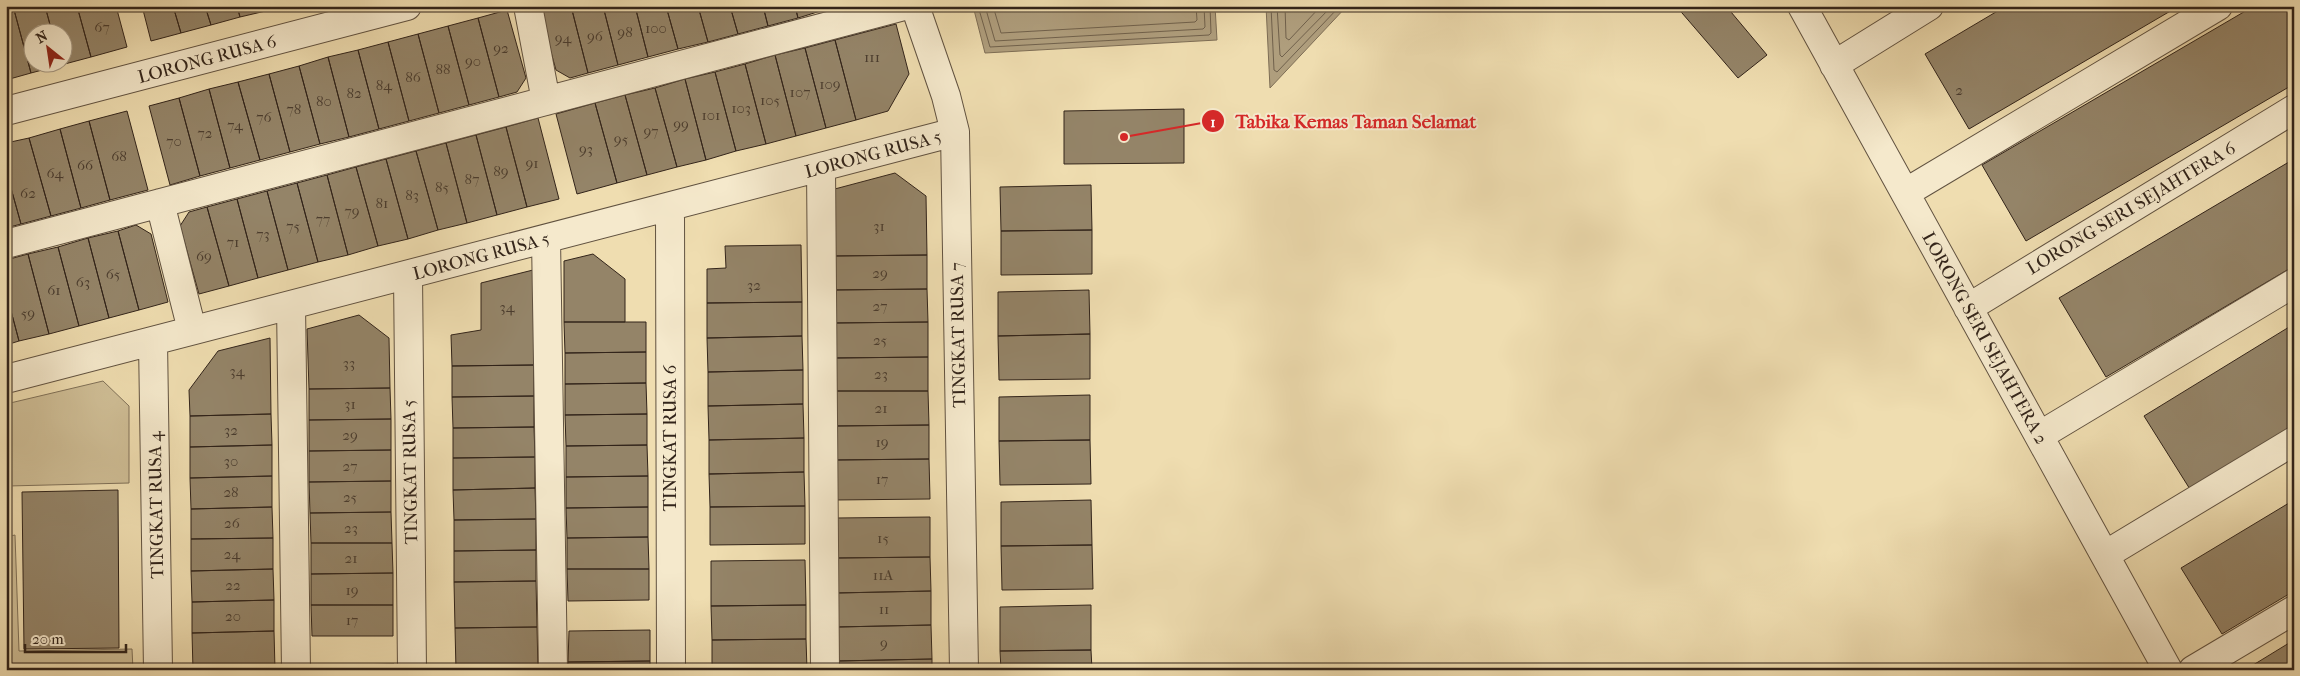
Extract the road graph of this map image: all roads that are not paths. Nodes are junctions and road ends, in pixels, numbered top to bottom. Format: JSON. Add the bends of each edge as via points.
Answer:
{"nodes":[{"id":1,"x":407,"y":6,"type":"edge"},
{"id":2,"x":528,"y":6,"type":"edge"},
{"id":3,"x":904,"y":6,"type":"edge"},
{"id":4,"x":914,"y":6,"type":"edge"},
{"id":5,"x":1802,"y":6,"type":"edge"},
{"id":6,"x":1929,"y":6,"type":"edge"},
{"id":7,"x":2218,"y":6,"type":"edge"},
{"id":8,"x":1834,"y":65,"type":"junction"},
{"id":9,"x":546,"y":101,"type":"junction"},
{"id":10,"x":2294,"y":109,"type":"edge"},
{"id":11,"x":6,"y":112,"type":"edge"},
{"id":12,"x":956,"y":132,"type":"junction"},
{"id":13,"x":821,"y":167,"type":"junction"},
{"id":14,"x":1905,"y":192,"type":"junction"},
{"id":15,"x":160,"y":203,"type":"junction"},
{"id":16,"x":670,"y":206,"type":"junction"},
{"id":17,"x":546,"y":239,"type":"junction"},
{"id":18,"x":6,"y":244,"type":"edge"},
{"id":19,"x":408,"y":274,"type":"junction"},
{"id":20,"x":2294,"y":283,"type":"edge"},
{"id":21,"x":291,"y":304,"type":"junction"},
{"id":22,"x":1968,"y":308,"type":"junction"},
{"id":23,"x":192,"y":330,"type":"junction"},
{"id":24,"x":153,"y":340,"type":"junction"},
{"id":25,"x":6,"y":379,"type":"edge"},
{"id":26,"x":2039,"y":436,"type":"junction"},
{"id":27,"x":2294,"y":442,"type":"edge"},
{"id":28,"x":2105,"y":556,"type":"junction"},
{"id":29,"x":2294,"y":610,"type":"edge"},
{"id":30,"x":158,"y":670,"type":"edge"},
{"id":31,"x":296,"y":670,"type":"edge"},
{"id":32,"x":412,"y":670,"type":"edge"},
{"id":33,"x":552,"y":670,"type":"edge"},
{"id":34,"x":671,"y":670,"type":"edge"},
{"id":35,"x":825,"y":670,"type":"edge"},
{"id":36,"x":964,"y":670,"type":"edge"},
{"id":37,"x":2168,"y":670,"type":"edge"},
{"id":38,"x":2193,"y":670,"type":"edge"}],
"edges":[{"from":1,"to":11,"type":"street","name":"LORONG RUSA 6"},
{"from":2,"to":9,"type":"street"},
{"from":3,"to":9,"type":"street"},
{"from":4,"to":12,"type":"street","name":"TINGKAT RUSA 7"},
{"from":5,"to":8,"type":"street","name":"LORONG SERI SEJAHTERA 2"},
{"from":6,"to":8,"type":"street"},
{"from":7,"to":14,"type":"street"},
{"from":8,"to":14,"type":"street","name":"LORONG SERI SEJAHTERA 2"},
{"from":9,"to":15,"type":"street"},
{"from":10,"to":22,"type":"street","name":"LORONG SERI SEJAHTERA 6"},
{"from":12,"to":13,"type":"street","name":"LORONG RUSA 5"},
{"from":12,"to":36,"type":"street","name":"TINGKAT RUSA 7"},
{"from":13,"to":16,"type":"street","name":"LORONG RUSA 5"},
{"from":13,"to":35,"type":"street"},
{"from":14,"to":22,"type":"street","name":"LORONG SERI SEJAHTERA 2"},
{"from":15,"to":18,"type":"street"},
{"from":15,"to":23,"type":"street"},
{"from":16,"to":17,"type":"street","name":"LORONG RUSA 5"},
{"from":16,"to":34,"type":"street","name":"TINGKAT RUSA 6"},
{"from":17,"to":19,"type":"street","name":"LORONG RUSA 5"},
{"from":17,"to":33,"type":"street"},
{"from":19,"to":21,"type":"street","name":"LORONG RUSA 5"},
{"from":19,"to":32,"type":"street","name":"TINGKAT RUSA 5"},
{"from":20,"to":26,"type":"street"},
{"from":21,"to":23,"type":"street","name":"LORONG RUSA 5"},
{"from":21,"to":31,"type":"street"},
{"from":22,"to":26,"type":"street","name":"LORONG SERI SEJAHTERA 2"},
{"from":23,"to":24,"type":"street","name":"LORONG RUSA 5"},
{"from":24,"to":25,"type":"street","name":"LORONG RUSA 5"},
{"from":24,"to":30,"type":"street","name":"TINGKAT RUSA 4"},
{"from":26,"to":28,"type":"street","name":"LORONG SERI SEJAHTERA 2"},
{"from":27,"to":28,"type":"street"},
{"from":28,"to":37,"type":"street","name":"LORONG SERI SEJAHTERA 2"},
{"from":29,"to":38,"type":"street"}]}
